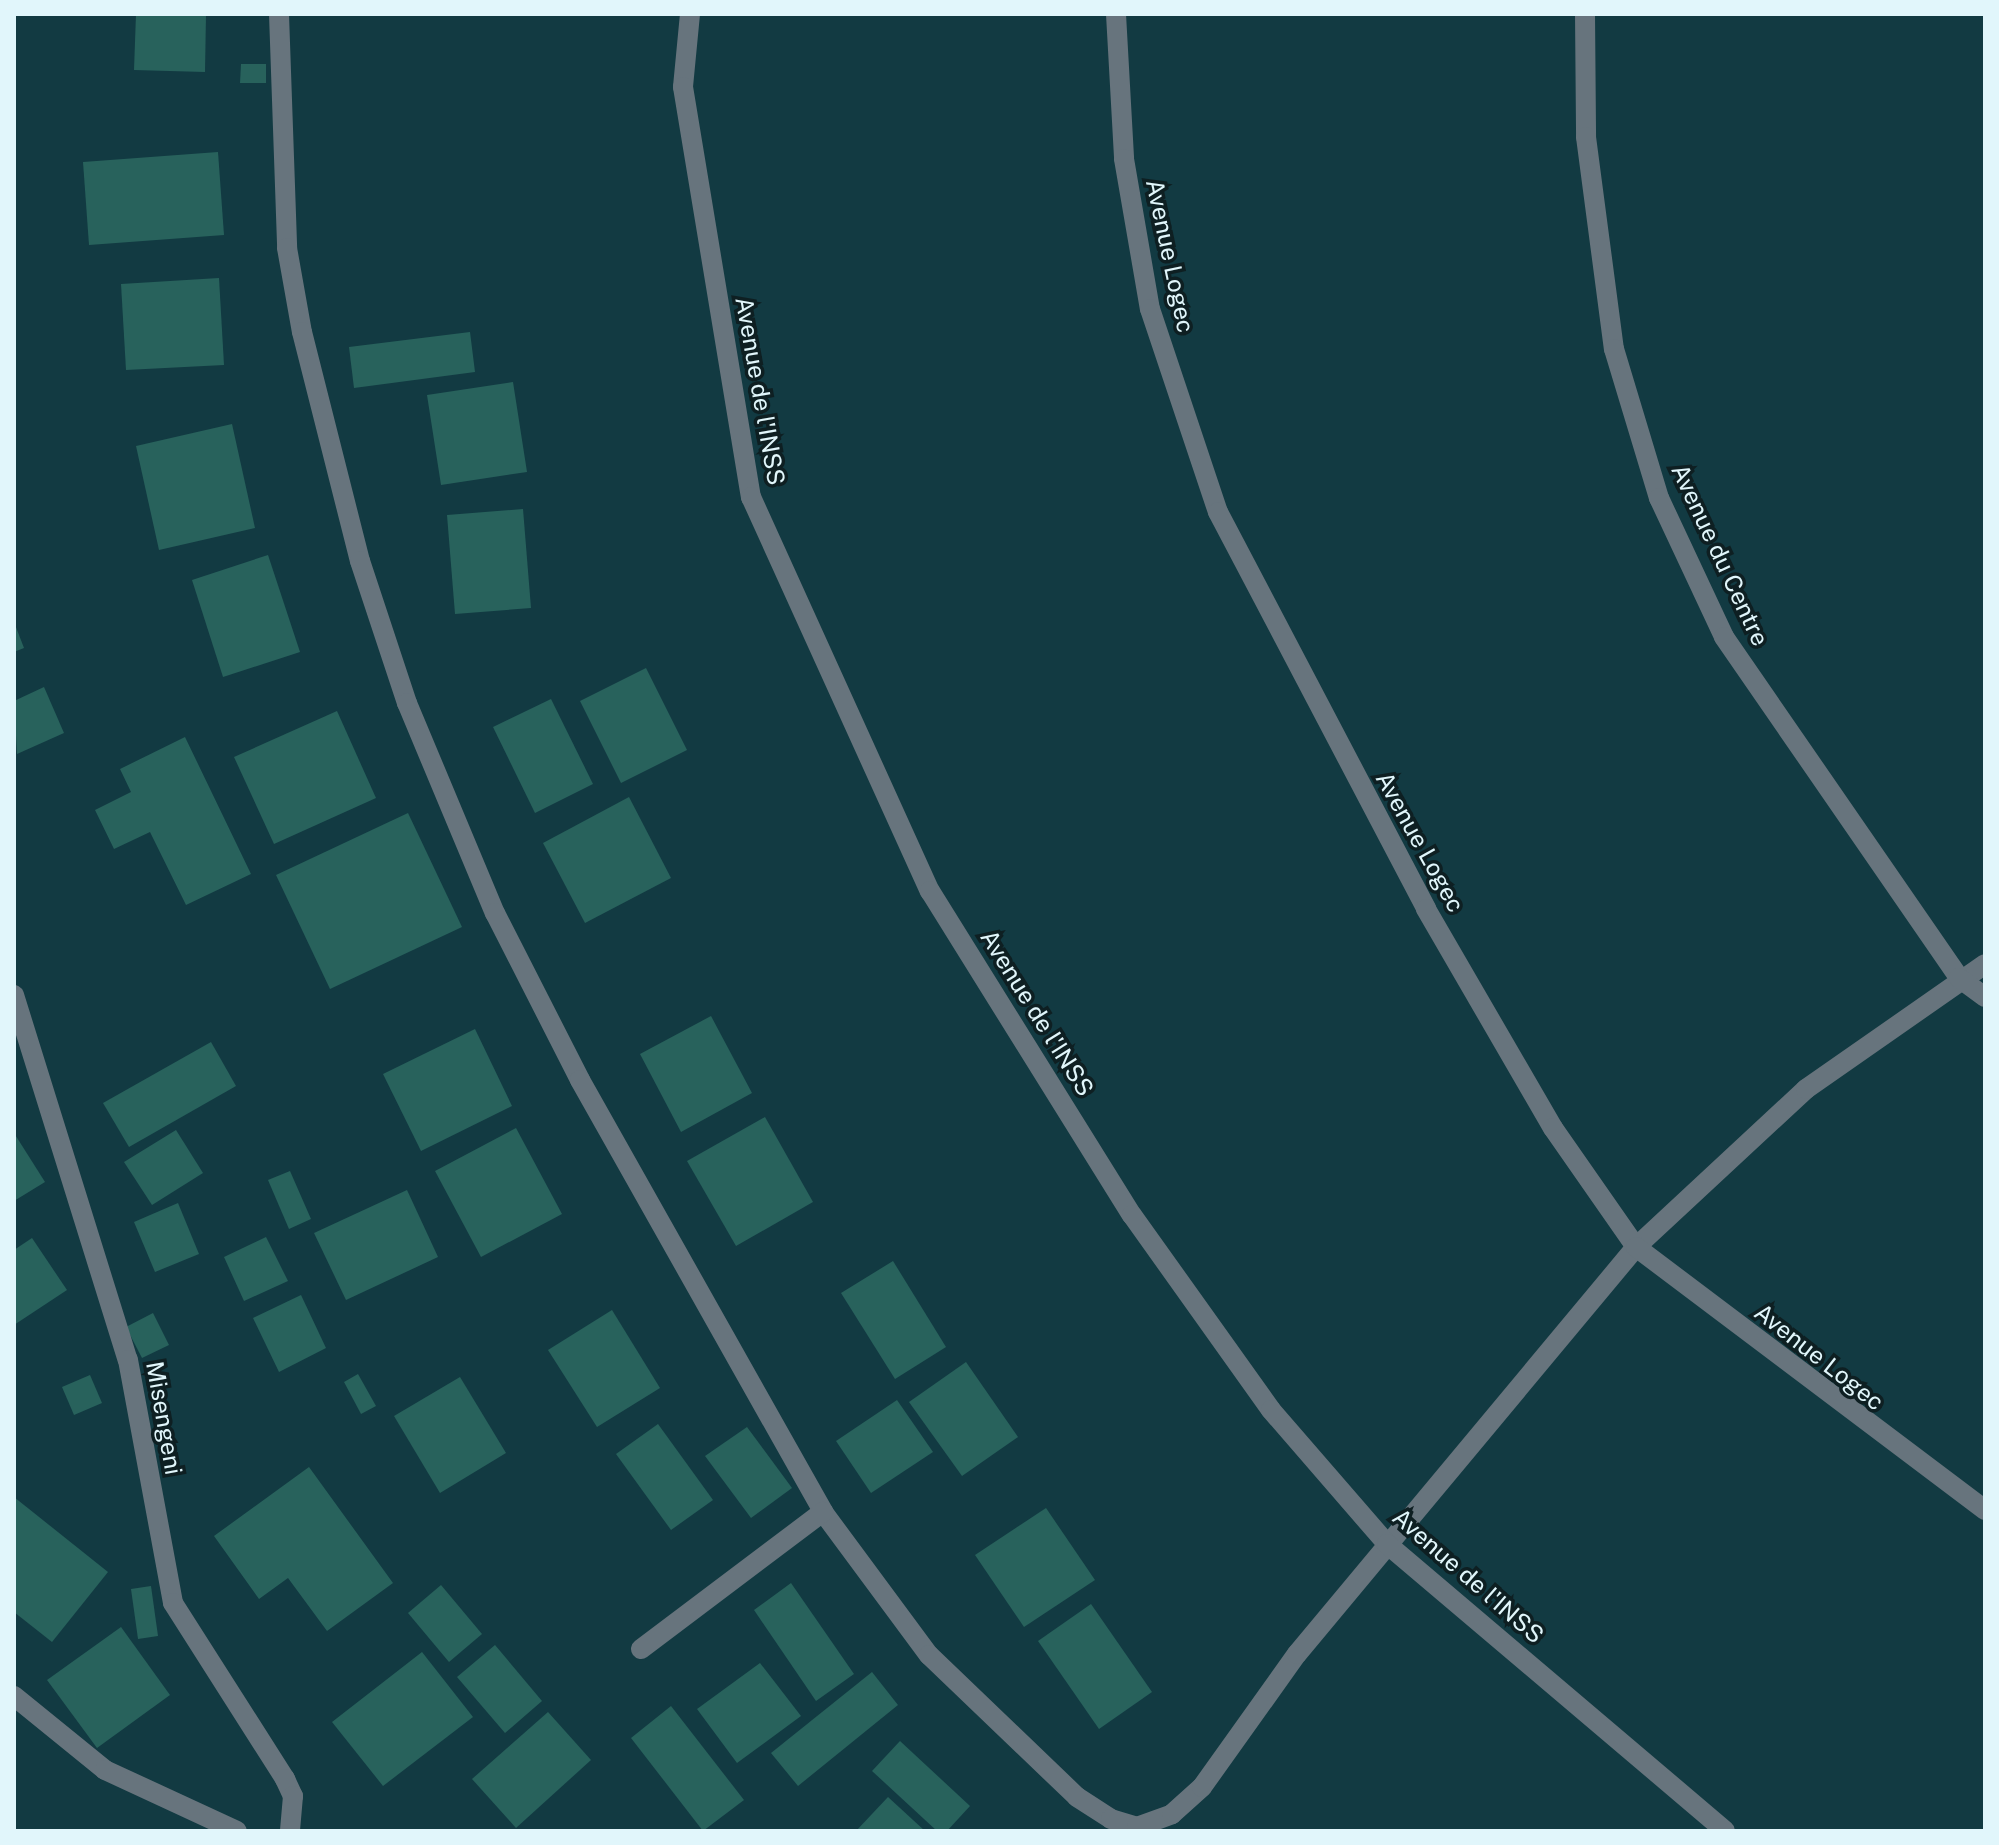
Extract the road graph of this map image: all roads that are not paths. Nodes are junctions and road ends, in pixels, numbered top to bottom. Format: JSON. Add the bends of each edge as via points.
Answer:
{"nodes":[{"id":1,"x":279,"y":14,"type":"edge"},
{"id":2,"x":690,"y":14,"type":"edge"},
{"id":3,"x":1116,"y":14,"type":"edge"},
{"id":4,"x":1585,"y":14,"type":"edge"},
{"id":5,"x":1985,"y":964,"type":"edge"},
{"id":6,"x":1959,"y":978,"type":"junction"},
{"id":7,"x":14,"y":995,"type":"edge"},
{"id":8,"x":1985,"y":997,"type":"edge"},
{"id":9,"x":1636,"y":1247,"type":"junction"},
{"id":10,"x":1985,"y":1510,"type":"edge"},
{"id":11,"x":823,"y":1512,"type":"junction"},
{"id":12,"x":1387,"y":1544,"type":"junction"},
{"id":13,"x":641,"y":1649,"type":"dead end"},
{"id":14,"x":14,"y":1696,"type":"edge"},
{"id":15,"x":237,"y":1831,"type":"edge"},
{"id":16,"x":290,"y":1831,"type":"edge"},
{"id":17,"x":1725,"y":1831,"type":"edge"}],
"edges":[{"from":1,"to":11,"type":"street","via":[[287,248],[302,332],[360,561],[407,703],[495,913],[580,1080]]},
{"from":2,"to":12,"type":"street","name":"Avenue de l'INSS","via":[[683,87],[751,497],[930,891],[1132,1215],[1271,1410]]},
{"from":3,"to":9,"type":"street","name":"Avenue Logec","via":[[1124,159],[1150,309],[1218,512],[1434,923],[1553,1128]]},
{"from":4,"to":6,"type":"street","name":"Avenue du Centre","via":[[1586,137],[1614,349],[1659,498],[1724,637]]},
{"from":5,"to":6,"type":"street"},
{"from":6,"to":8,"type":"street","name":"Avenue du Centre"},
{"from":6,"to":9,"type":"street","via":[[1806,1089]]},
{"from":7,"to":16,"type":"street","name":"Misengeni","via":[[128,1360],[173,1603],[285,1779],[293,1796]]},
{"from":9,"to":10,"type":"street","name":"Avenue Logec"},
{"from":9,"to":12,"type":"street"},
{"from":11,"to":12,"type":"street","via":[[929,1655],[1077,1797],[1111,1819],[1137,1827],[1172,1814],[1202,1787],[1297,1654]]},
{"from":11,"to":13,"type":"street"},
{"from":12,"to":17,"type":"street","name":"Avenue de l'INSS"},
{"from":14,"to":15,"type":"street","via":[[105,1770]]}]}
